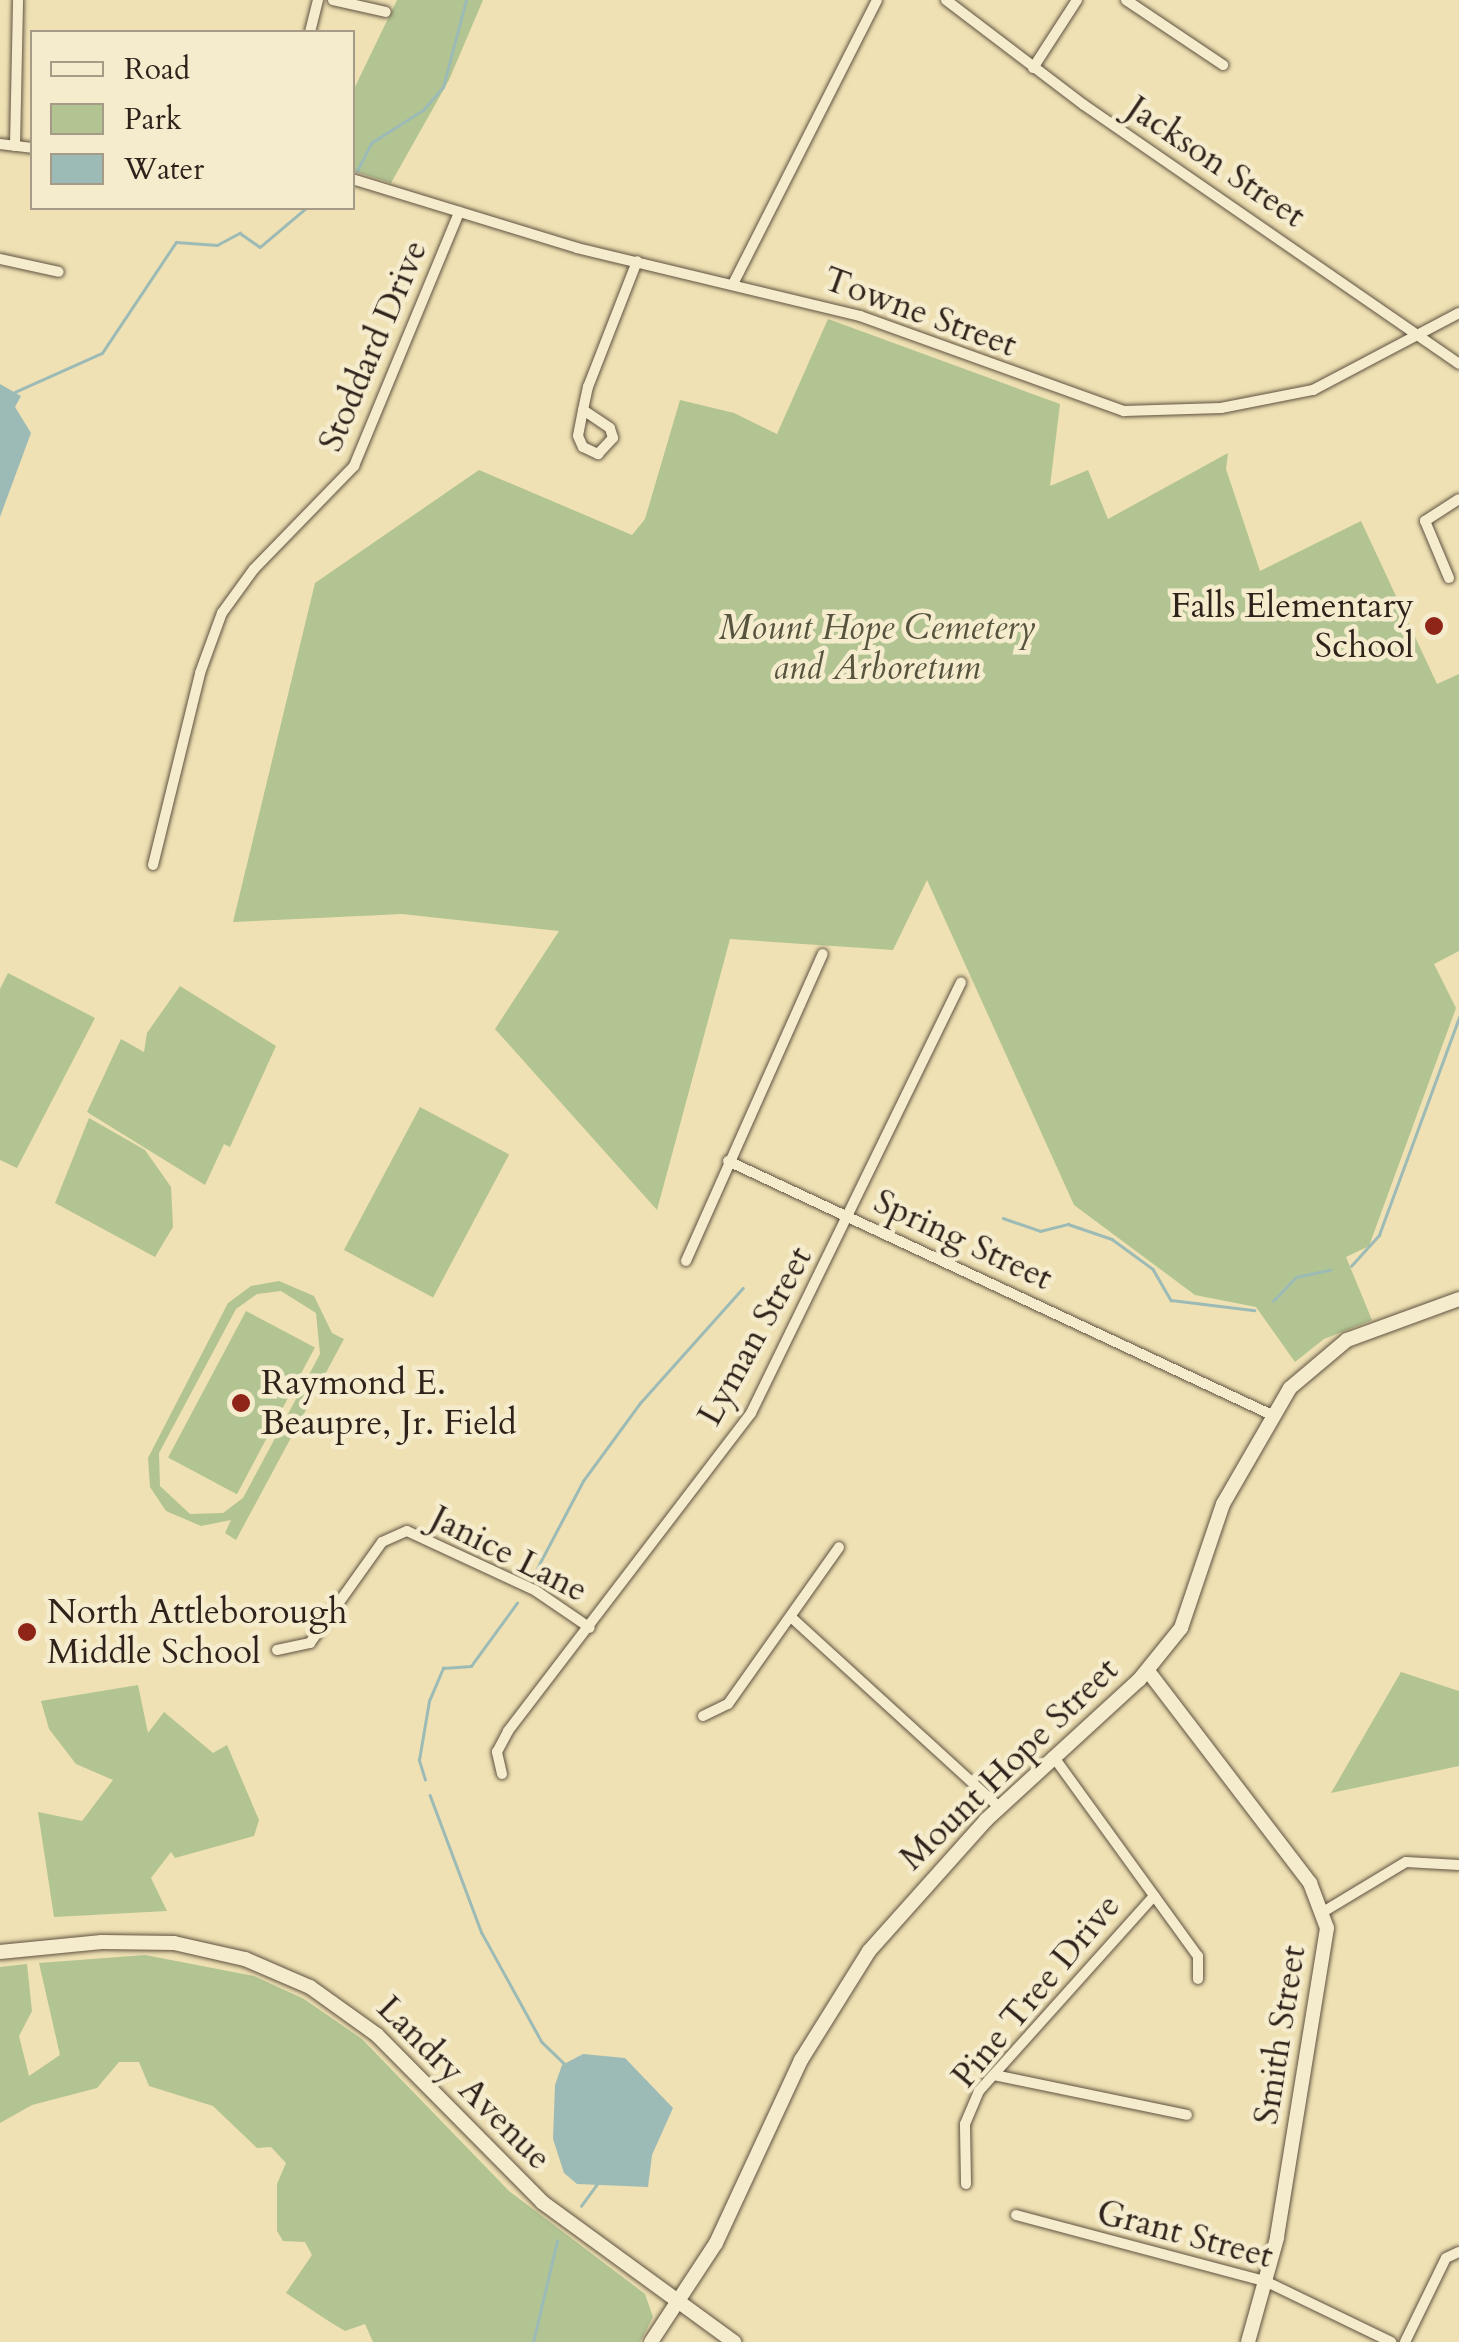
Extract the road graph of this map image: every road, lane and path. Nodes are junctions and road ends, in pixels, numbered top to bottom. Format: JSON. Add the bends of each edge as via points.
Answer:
{"nodes":[{"id":1,"x":18,"y":0,"type":"edge"},
{"id":2,"x":318,"y":0,"type":"edge"},
{"id":3,"x":333,"y":0,"type":"edge"},
{"id":4,"x":877,"y":0,"type":"edge"},
{"id":5,"x":946,"y":0,"type":"edge"},
{"id":6,"x":1077,"y":0,"type":"edge"},
{"id":7,"x":1126,"y":0,"type":"edge"},
{"id":8,"x":386,"y":12,"type":"dead end"},
{"id":9,"x":310,"y":30,"type":"edge"},
{"id":10,"x":1224,"y":65,"type":"dead end"},
{"id":11,"x":1033,"y":68,"type":"junction"},
{"id":12,"x":0,"y":144,"type":"edge"},
{"id":13,"x":15,"y":146,"type":"junction"},
{"id":14,"x":30,"y":148,"type":"edge"},
{"id":15,"x":355,"y":180,"type":"edge"},
{"id":16,"x":458,"y":212,"type":"junction"},
{"id":17,"x":0,"y":259,"type":"edge"},
{"id":18,"x":637,"y":261,"type":"junction"},
{"id":19,"x":59,"y":272,"type":"dead end"},
{"id":20,"x":734,"y":282,"type":"junction"},
{"id":21,"x":1459,"y":313,"type":"edge"},
{"id":22,"x":1422,"y":335,"type":"junction"},
{"id":23,"x":1459,"y":364,"type":"edge"},
{"id":24,"x":583,"y":410,"type":"dead end"},
{"id":25,"x":1459,"y":499,"type":"edge"},
{"id":26,"x":1448,"y":578,"type":"dead end"},
{"id":27,"x":154,"y":865,"type":"dead end"},
{"id":28,"x":823,"y":954,"type":"dead end"},
{"id":29,"x":961,"y":983,"type":"dead end"},
{"id":30,"x":728,"y":1161,"type":"junction"},
{"id":31,"x":850,"y":1216,"type":"junction"},
{"id":32,"x":686,"y":1261,"type":"dead end"},
{"id":33,"x":1459,"y":1299,"type":"edge"},
{"id":34,"x":1272,"y":1415,"type":"junction"},
{"id":35,"x":839,"y":1547,"type":"dead end"},
{"id":36,"x":792,"y":1618,"type":"junction"},
{"id":37,"x":590,"y":1628,"type":"junction"},
{"id":38,"x":277,"y":1650,"type":"dead end"},
{"id":39,"x":1148,"y":1670,"type":"junction"},
{"id":40,"x":703,"y":1716,"type":"dead end"},
{"id":41,"x":1053,"y":1756,"type":"junction"},
{"id":42,"x":502,"y":1774,"type":"dead end"},
{"id":43,"x":999,"y":1807,"type":"junction"},
{"id":44,"x":1459,"y":1865,"type":"edge"},
{"id":45,"x":1154,"y":1896,"type":"junction"},
{"id":46,"x":1323,"y":1912,"type":"junction"},
{"id":47,"x":0,"y":1952,"type":"edge"},
{"id":48,"x":1198,"y":1979,"type":"dead end"},
{"id":49,"x":994,"y":2075,"type":"junction"},
{"id":50,"x":1187,"y":2114,"type":"dead end"},
{"id":51,"x":966,"y":2184,"type":"dead end"},
{"id":52,"x":1016,"y":2215,"type":"dead end"},
{"id":53,"x":1455,"y":2254,"type":"edge"},
{"id":54,"x":1267,"y":2282,"type":"junction"},
{"id":55,"x":678,"y":2301,"type":"junction"},
{"id":56,"x":652,"y":2342,"type":"edge"},
{"id":57,"x":734,"y":2342,"type":"edge"},
{"id":58,"x":1248,"y":2342,"type":"edge"},
{"id":59,"x":1390,"y":2342,"type":"edge"},
{"id":60,"x":1405,"y":2342,"type":"edge"}],
"edges":[{"from":1,"to":13,"type":"street"},
{"from":2,"to":9,"type":"street"},
{"from":3,"to":8,"type":"street"},
{"from":4,"to":20,"type":"street"},
{"from":5,"to":11,"type":"street","name":"Jackson Street"},
{"from":6,"to":11,"type":"street"},
{"from":7,"to":10,"type":"street"},
{"from":11,"to":22,"type":"street","name":"Jackson Street"},
{"from":12,"to":13,"type":"street"},
{"from":13,"to":14,"type":"street"},
{"from":15,"to":16,"type":"street","name":"Towne Street"},
{"from":16,"to":18,"type":"street","name":"Towne Street"},
{"from":16,"to":27,"type":"street","name":"Stoddard Drive","via":[[354,466],[254,569],[222,613],[200,673]]},
{"from":17,"to":19,"type":"street"},
{"from":18,"to":20,"type":"street","name":"Towne Street"},
{"from":18,"to":24,"type":"street"},
{"from":20,"to":22,"type":"street","name":"Towne Street","via":[[860,316],[1124,411],[1221,408],[1288,397],[1333,383]]},
{"from":21,"to":22,"type":"street","name":"Towne Street"},
{"from":22,"to":23,"type":"street","name":"Jackson Street"},
{"from":25,"to":26,"type":"street","via":[[1425,521]]},
{"from":28,"to":30,"type":"street"},
{"from":29,"to":31,"type":"street","name":"Lyman Street"},
{"from":30,"to":31,"type":"street","name":"Spring Street"},
{"from":30,"to":32,"type":"street"},
{"from":31,"to":34,"type":"street","name":"Spring Street"},
{"from":31,"to":37,"type":"street","name":"Lyman Street","via":[[752,1414]]},
{"from":33,"to":34,"type":"street","name":"Mount Hope Street","via":[[1326,1352]]},
{"from":34,"to":39,"type":"street","name":"Mount Hope Street","via":[[1223,1504],[1181,1628]]},
{"from":35,"to":36,"type":"street"},
{"from":36,"to":40,"type":"street","via":[[728,1704]]},
{"from":36,"to":43,"type":"street"},
{"from":37,"to":38,"type":"street","name":"Janice Lane","via":[[536,1591],[407,1531],[382,1542],[310,1643]]},
{"from":37,"to":42,"type":"street","name":"Lyman Street","via":[[508,1731],[497,1752]]},
{"from":39,"to":41,"type":"street","name":"Mount Hope Street"},
{"from":39,"to":46,"type":"street","name":"Smith Street","via":[[1310,1883]]},
{"from":41,"to":43,"type":"street","name":"Mount Hope Street"},
{"from":41,"to":45,"type":"street"},
{"from":43,"to":55,"type":"street","name":"Mount Hope Street","via":[[900,1914],[824,2016],[727,2222]]},
{"from":44,"to":46,"type":"street","via":[[1406,1862]]},
{"from":45,"to":48,"type":"street","via":[[1198,1956]]},
{"from":45,"to":49,"type":"street","name":"Pine Tree Drive"},
{"from":46,"to":54,"type":"street","name":"Smith Street","via":[[1320,1991]]},
{"from":47,"to":55,"type":"street","name":"Landry Avenue","via":[[174,1943],[245,1959],[300,1982],[377,2034],[542,2202]]},
{"from":49,"to":50,"type":"street"},
{"from":49,"to":51,"type":"street","name":"Pine Tree Drive","via":[[965,2124]]},
{"from":52,"to":54,"type":"street","name":"Grant Street"},
{"from":53,"to":60,"type":"street"},
{"from":54,"to":58,"type":"street","name":"Smith Street"},
{"from":54,"to":59,"type":"street","name":"Grant Street"},
{"from":55,"to":56,"type":"street","name":"Mount Hope Street"},
{"from":55,"to":57,"type":"street","name":"Landry Avenue"}]}
